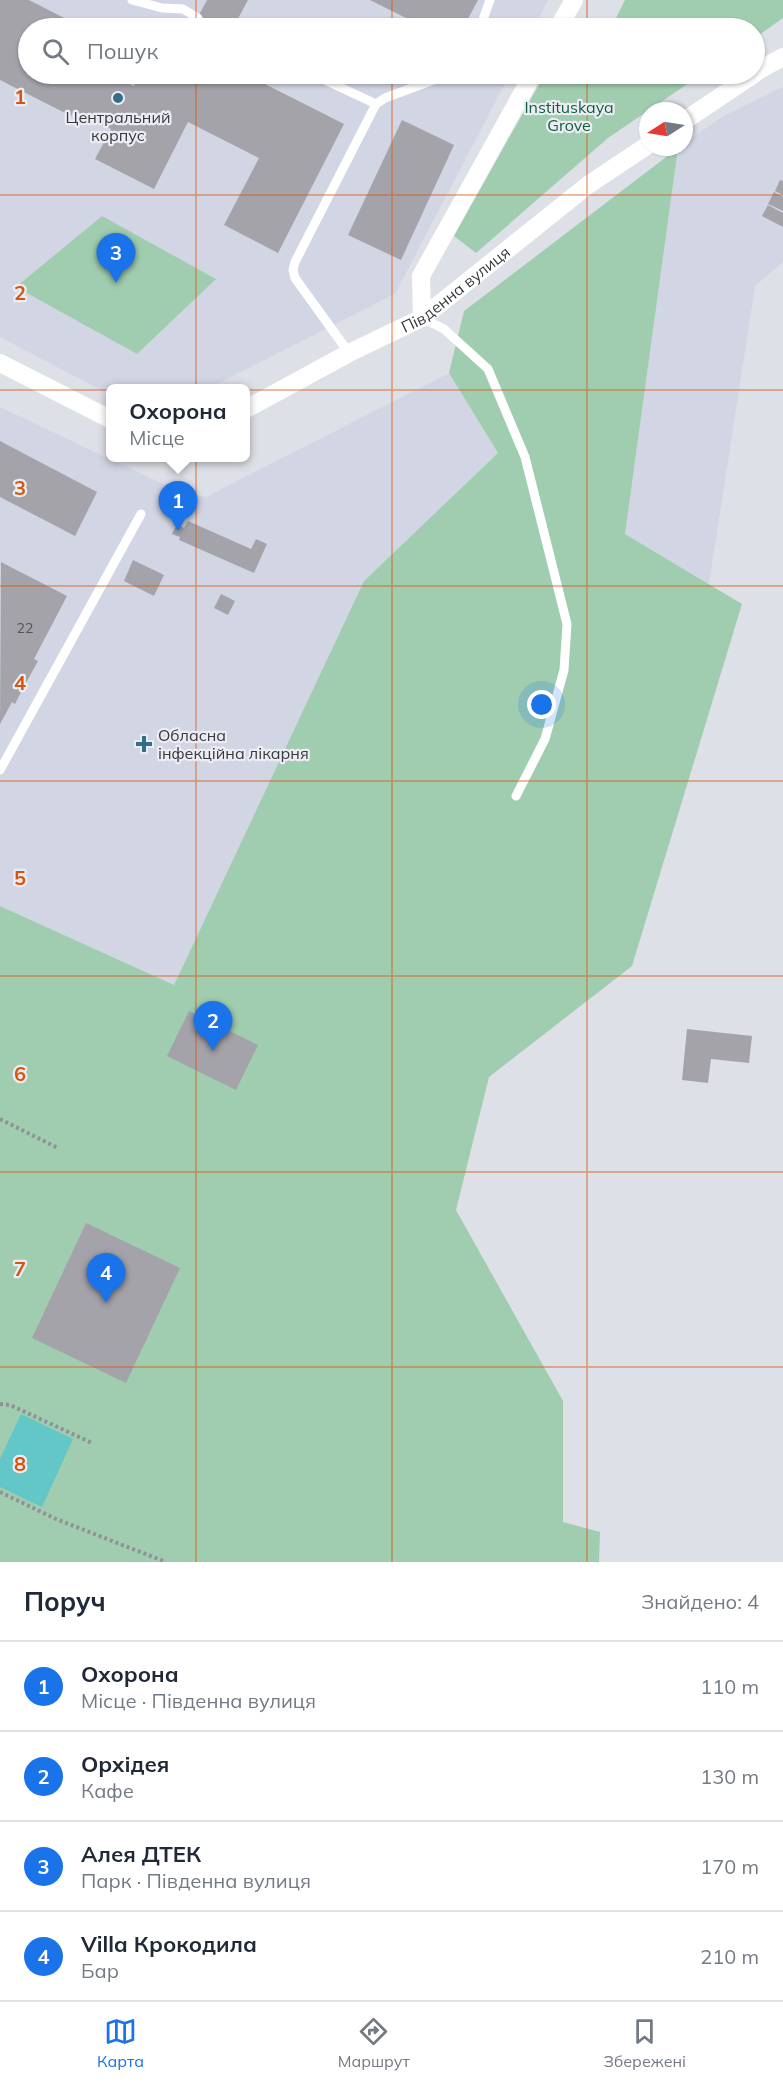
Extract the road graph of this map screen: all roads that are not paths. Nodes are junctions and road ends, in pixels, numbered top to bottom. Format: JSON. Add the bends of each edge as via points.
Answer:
{"nodes":[{"id":1,"x":132,"y":0,"type":"edge"},
{"id":2,"x":490,"y":0,"type":"edge"},
{"id":3,"x":574,"y":0,"type":"edge"},
{"id":4,"x":185,"y":4,"type":"edge"},
{"id":5,"x":198,"y":18,"type":"dead end"},
{"id":6,"x":484,"y":18,"type":"edge"},
{"id":7,"x":564,"y":18,"type":"edge"},
{"id":8,"x":783,"y":57,"type":"edge"},
{"id":9,"x":765,"y":67,"type":"edge"},
{"id":10,"x":333,"y":84,"type":"edge"},
{"id":11,"x":423,"y":84,"type":"edge"},
{"id":12,"x":528,"y":84,"type":"edge"},
{"id":13,"x":738,"y":84,"type":"edge"},
{"id":14,"x":376,"y":104,"type":"junction"},
{"id":15,"x":693,"y":115,"type":"edge"},
{"id":16,"x":639,"y":151,"type":"edge"},
{"id":17,"x":422,"y":318,"type":"junction"},
{"id":18,"x":349,"y":353,"type":"junction"},
{"id":19,"x":0,"y":363,"type":"edge"},
{"id":20,"x":250,"y":406,"type":"edge"},
{"id":21,"x":106,"y":416,"type":"edge"},
{"id":22,"x":141,"y":514,"type":"dead end"},
{"id":23,"x":0,"y":770,"type":"edge"},
{"id":24,"x":516,"y":796,"type":"dead end"}],
"edges":[{"from":1,"to":4,"type":"lane","via":[[162,8]]},
{"from":2,"to":6,"type":"lane"},
{"from":3,"to":7,"type":"street"},
{"from":4,"to":5,"type":"lane"},
{"from":8,"to":9,"type":"street"},
{"from":10,"to":14,"type":"lane"},
{"from":11,"to":14,"type":"lane"},
{"from":12,"to":17,"type":"street","via":[[421,276]]},
{"from":13,"to":15,"type":"street"},
{"from":14,"to":18,"type":"lane","via":[[293,270]]},
{"from":16,"to":17,"type":"street","name":"Південна вулиця","via":[[588,185]]},
{"from":17,"to":18,"type":"street","name":"Південна вулиця"},
{"from":17,"to":24,"type":"lane","via":[[444,329],[488,369],[525,457],[567,624],[564,670],[545,739]]},
{"from":18,"to":20,"type":"street","name":"Південна вулиця"},
{"from":19,"to":21,"type":"street"},
{"from":22,"to":23,"type":"lane"}]}
